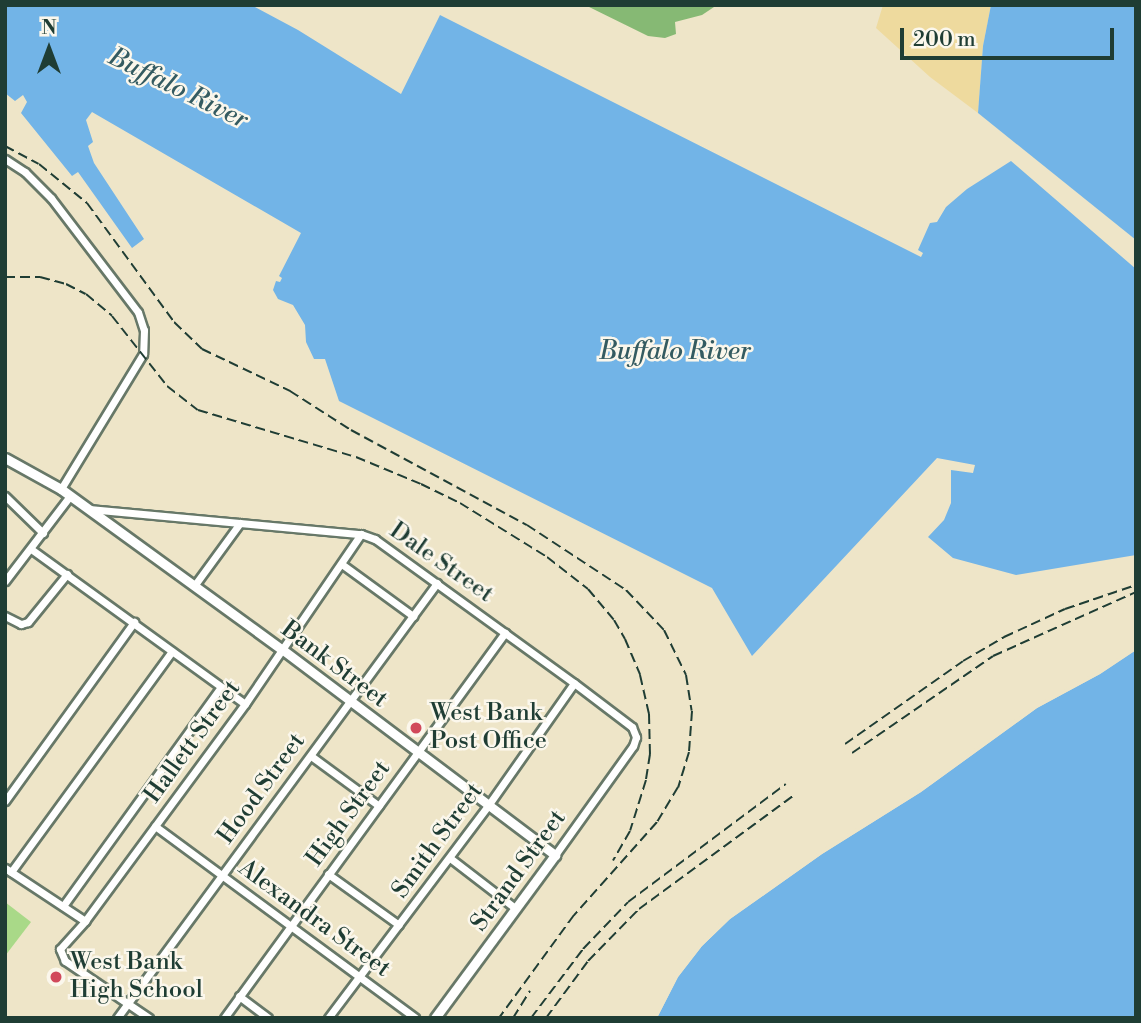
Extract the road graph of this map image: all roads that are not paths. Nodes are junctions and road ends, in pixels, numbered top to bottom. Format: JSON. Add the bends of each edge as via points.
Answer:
{"nodes":[{"id":1,"x":5,"y":159,"type":"edge"},
{"id":2,"x":5,"y":458,"type":"edge"},
{"id":3,"x":61,"y":489,"type":"junction"},
{"id":4,"x":5,"y":496,"type":"edge"},
{"id":5,"x":70,"y":496,"type":"junction"},
{"id":6,"x":89,"y":509,"type":"junction"},
{"id":7,"x":240,"y":523,"type":"junction"},
{"id":8,"x":43,"y":533,"type":"junction"},
{"id":9,"x":361,"y":534,"type":"junction"},
{"id":10,"x":31,"y":549,"type":"junction"},
{"id":11,"x":343,"y":565,"type":"junction"},
{"id":12,"x":67,"y":574,"type":"junction"},
{"id":13,"x":5,"y":581,"type":"edge"},
{"id":14,"x":437,"y":583,"type":"junction"},
{"id":15,"x":194,"y":586,"type":"junction"},
{"id":16,"x":5,"y":615,"type":"edge"},
{"id":17,"x":413,"y":616,"type":"junction"},
{"id":18,"x":134,"y":622,"type":"junction"},
{"id":19,"x":505,"y":633,"type":"junction"},
{"id":20,"x":283,"y":650,"type":"junction"},
{"id":21,"x":172,"y":651,"type":"junction"},
{"id":22,"x":574,"y":683,"type":"junction"},
{"id":23,"x":221,"y":687,"type":"junction"},
{"id":24,"x":349,"y":700,"type":"junction"},
{"id":25,"x":245,"y":704,"type":"junction"},
{"id":26,"x":633,"y":746,"type":"joint"},
{"id":27,"x":418,"y":753,"type":"junction"},
{"id":28,"x":311,"y":756,"type":"junction"},
{"id":29,"x":5,"y":801,"type":"edge"},
{"id":30,"x":379,"y":806,"type":"junction"},
{"id":31,"x":487,"y":807,"type":"junction"},
{"id":32,"x":155,"y":826,"type":"junction"},
{"id":33,"x":555,"y":855,"type":"junction"},
{"id":34,"x":450,"y":858,"type":"junction"},
{"id":35,"x":8,"y":870,"type":"edge"},
{"id":36,"x":328,"y":874,"type":"junction"},
{"id":37,"x":223,"y":876,"type":"junction"},
{"id":38,"x":62,"y":906,"type":"junction"},
{"id":39,"x":515,"y":908,"type":"junction"},
{"id":40,"x":85,"y":921,"type":"junction"},
{"id":41,"x":290,"y":925,"type":"junction"},
{"id":42,"x":400,"y":925,"type":"junction"},
{"id":43,"x":361,"y":977,"type":"junction"},
{"id":44,"x":239,"y":996,"type":"junction"},
{"id":45,"x":128,"y":1002,"type":"junction"},
{"id":46,"x":117,"y":1018,"type":"edge"},
{"id":47,"x":149,"y":1018,"type":"edge"},
{"id":48,"x":224,"y":1018,"type":"edge"},
{"id":49,"x":268,"y":1018,"type":"edge"},
{"id":50,"x":328,"y":1018,"type":"edge"},
{"id":51,"x":415,"y":1018,"type":"edge"},
{"id":52,"x":435,"y":1018,"type":"edge"}],
"edges":[{"from":1,"to":3,"type":"street","via":[[51,198],[138,312],[144,330],[143,354]]},
{"from":2,"to":3,"type":"street","name":"Bank Street"},
{"from":3,"to":5,"type":"street","name":"Bank Street"},
{"from":4,"to":8,"type":"street"},
{"from":5,"to":6,"type":"street","name":"Bank Street"},
{"from":5,"to":8,"type":"street"},
{"from":6,"to":7,"type":"street","name":"Dale Street"},
{"from":6,"to":15,"type":"street","name":"Bank Street"},
{"from":7,"to":9,"type":"street","name":"Dale Street"},
{"from":7,"to":15,"type":"street"},
{"from":8,"to":10,"type":"street"},
{"from":9,"to":11,"type":"street","name":"Hallett Street"},
{"from":9,"to":14,"type":"street","name":"Dale Street","via":[[386,544]]},
{"from":10,"to":12,"type":"street"},
{"from":10,"to":13,"type":"street"},
{"from":11,"to":17,"type":"street"},
{"from":11,"to":20,"type":"street","name":"Hallett Street"},
{"from":12,"to":16,"type":"street","via":[[28,622],[21,624]]},
{"from":12,"to":18,"type":"street"},
{"from":14,"to":17,"type":"street","name":"Hood Street"},
{"from":14,"to":19,"type":"street","name":"Dale Street"},
{"from":15,"to":20,"type":"street","name":"Bank Street"},
{"from":17,"to":24,"type":"street","name":"Hood Street"},
{"from":18,"to":21,"type":"street"},
{"from":18,"to":29,"type":"street"},
{"from":19,"to":22,"type":"street","name":"Dale Street"},
{"from":19,"to":27,"type":"street","name":"High Street"},
{"from":20,"to":24,"type":"street","name":"Bank Street"},
{"from":20,"to":25,"type":"street","name":"Hallett Street"},
{"from":21,"to":23,"type":"street"},
{"from":21,"to":35,"type":"street"},
{"from":22,"to":26,"type":"street","name":"Dale Street","via":[[632,727],[636,734]]},
{"from":22,"to":31,"type":"street","name":"Smith Street"},
{"from":23,"to":25,"type":"street"},
{"from":23,"to":38,"type":"street"},
{"from":24,"to":27,"type":"street","name":"Bank Street"},
{"from":24,"to":28,"type":"street","name":"Hood Street"},
{"from":25,"to":32,"type":"street","name":"Hallett Street"},
{"from":26,"to":33,"type":"street","name":"Strand Street"},
{"from":27,"to":30,"type":"street","name":"High Street"},
{"from":27,"to":31,"type":"street","name":"Bank Street"},
{"from":28,"to":30,"type":"street"},
{"from":28,"to":37,"type":"street","name":"Hood Street"},
{"from":30,"to":36,"type":"street","name":"High Street"},
{"from":31,"to":33,"type":"street","name":"Bank Street"},
{"from":31,"to":34,"type":"street","name":"Smith Street"},
{"from":32,"to":37,"type":"street","name":"Alexandra Street"},
{"from":32,"to":40,"type":"street","name":"Hallett Street"},
{"from":33,"to":39,"type":"street","name":"Strand Street"},
{"from":34,"to":39,"type":"street"},
{"from":34,"to":42,"type":"street","name":"Smith Street"},
{"from":35,"to":38,"type":"street"},
{"from":36,"to":41,"type":"street","name":"High Street"},
{"from":36,"to":42,"type":"street"},
{"from":37,"to":41,"type":"street","name":"Alexandra Street"},
{"from":37,"to":45,"type":"street","name":"Hood Street"},
{"from":38,"to":40,"type":"street"},
{"from":39,"to":52,"type":"street","name":"Strand Street"},
{"from":40,"to":45,"type":"street","name":"Hallett Street","via":[[60,949],[61,957]]},
{"from":41,"to":43,"type":"street","name":"Alexandra Street"},
{"from":41,"to":44,"type":"street","name":"High Street"},
{"from":42,"to":43,"type":"street","name":"Smith Street"},
{"from":43,"to":50,"type":"street","name":"Smith Street"},
{"from":43,"to":51,"type":"street","name":"Alexandra Street"},
{"from":44,"to":48,"type":"street","name":"High Street"},
{"from":44,"to":49,"type":"street"},
{"from":45,"to":46,"type":"street","name":"Hood Street"},
{"from":45,"to":47,"type":"street"}]}
